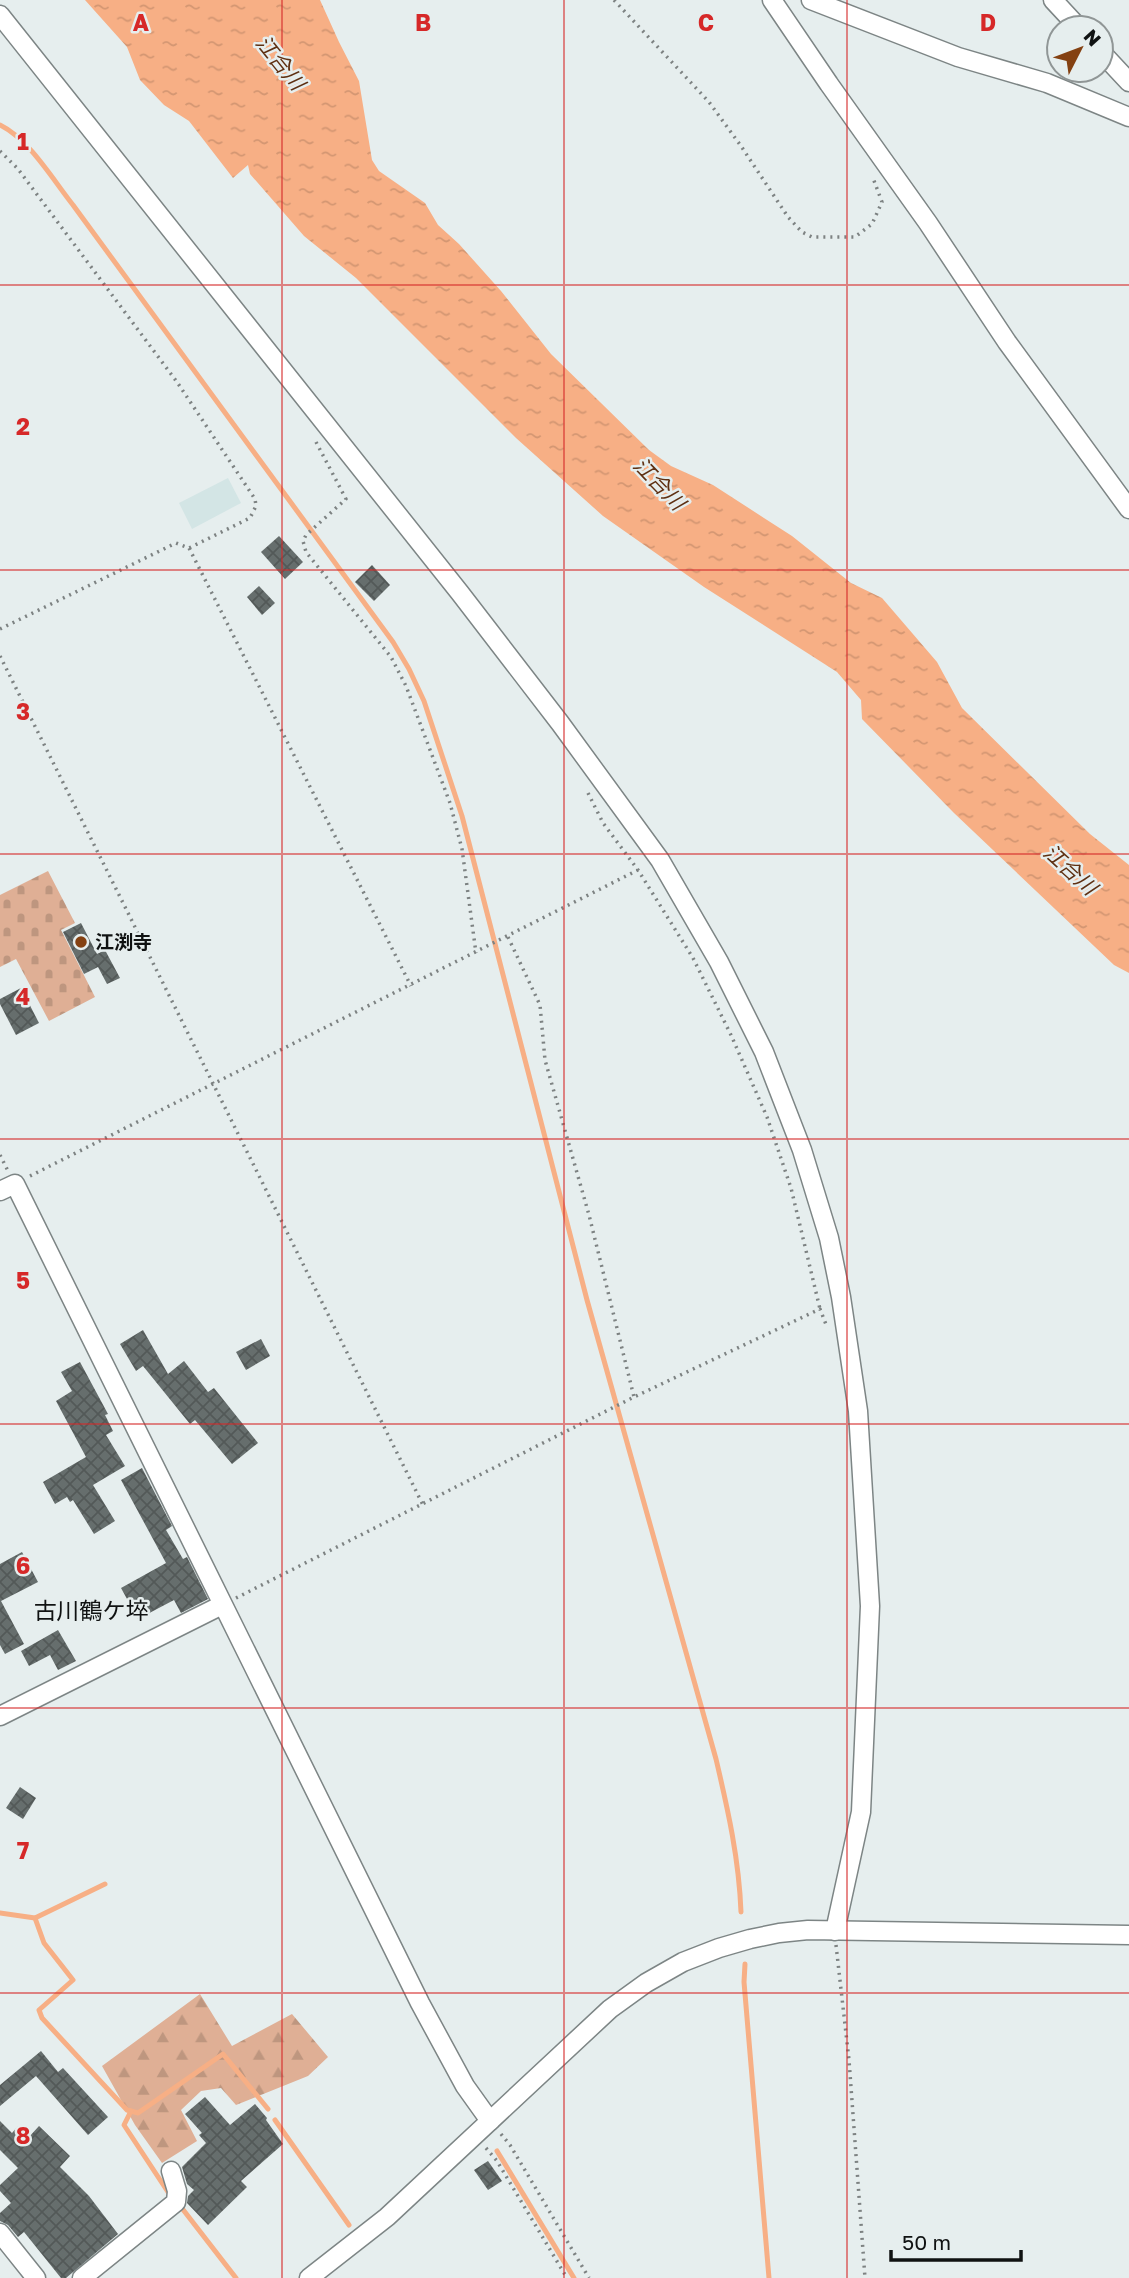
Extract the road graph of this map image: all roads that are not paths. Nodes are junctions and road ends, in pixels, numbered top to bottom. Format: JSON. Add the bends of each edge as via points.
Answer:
{"nodes":[{"id":1,"x":772,"y":0,"type":"edge"},
{"id":2,"x":811,"y":0,"type":"edge"},
{"id":3,"x":1053,"y":0,"type":"edge"},
{"id":4,"x":1066,"y":14,"type":"edge"},
{"id":5,"x":0,"y":15,"type":"edge"},
{"id":6,"x":1115,"y":67,"type":"edge"},
{"id":7,"x":1129,"y":82,"type":"edge"},
{"id":8,"x":1129,"y":117,"type":"edge"},
{"id":9,"x":1129,"y":509,"type":"edge"},
{"id":10,"x":7,"y":1188,"type":"edge"},
{"id":11,"x":222,"y":1605,"type":"junction"},
{"id":12,"x":0,"y":1716,"type":"edge"},
{"id":13,"x":835,"y":1931,"type":"junction"},
{"id":14,"x":1129,"y":1936,"type":"edge"},
{"id":15,"x":491,"y":2121,"type":"junction"},
{"id":16,"x":171,"y":2171,"type":"dead end"},
{"id":17,"x":0,"y":2233,"type":"edge"},
{"id":18,"x":36,"y":2278,"type":"edge"},
{"id":19,"x":82,"y":2278,"type":"edge"},
{"id":20,"x":309,"y":2278,"type":"edge"}],
"edges":[{"from":1,"to":9,"type":"street","via":[[1007,342]]},
{"from":2,"to":8,"type":"street","via":[[958,57],[1047,83]]},
{"from":3,"to":4,"type":"street"},
{"from":5,"to":13,"type":"street","via":[[560,723],[660,860],[764,1052],[829,1237],[859,1411],[870,1606],[861,1812]]},
{"from":6,"to":7,"type":"street"},
{"from":10,"to":11,"type":"street"},
{"from":11,"to":12,"type":"street"},
{"from":11,"to":15,"type":"street","via":[[420,2003],[465,2086]]},
{"from":13,"to":14,"type":"street"},
{"from":13,"to":15,"type":"street","via":[[808,1930],[750,1939],[673,1967],[610,2009]]},
{"from":15,"to":20,"type":"street","via":[[387,2217]]},
{"from":16,"to":19,"type":"street","via":[[176,2202]]},
{"from":17,"to":18,"type":"street"}]}
